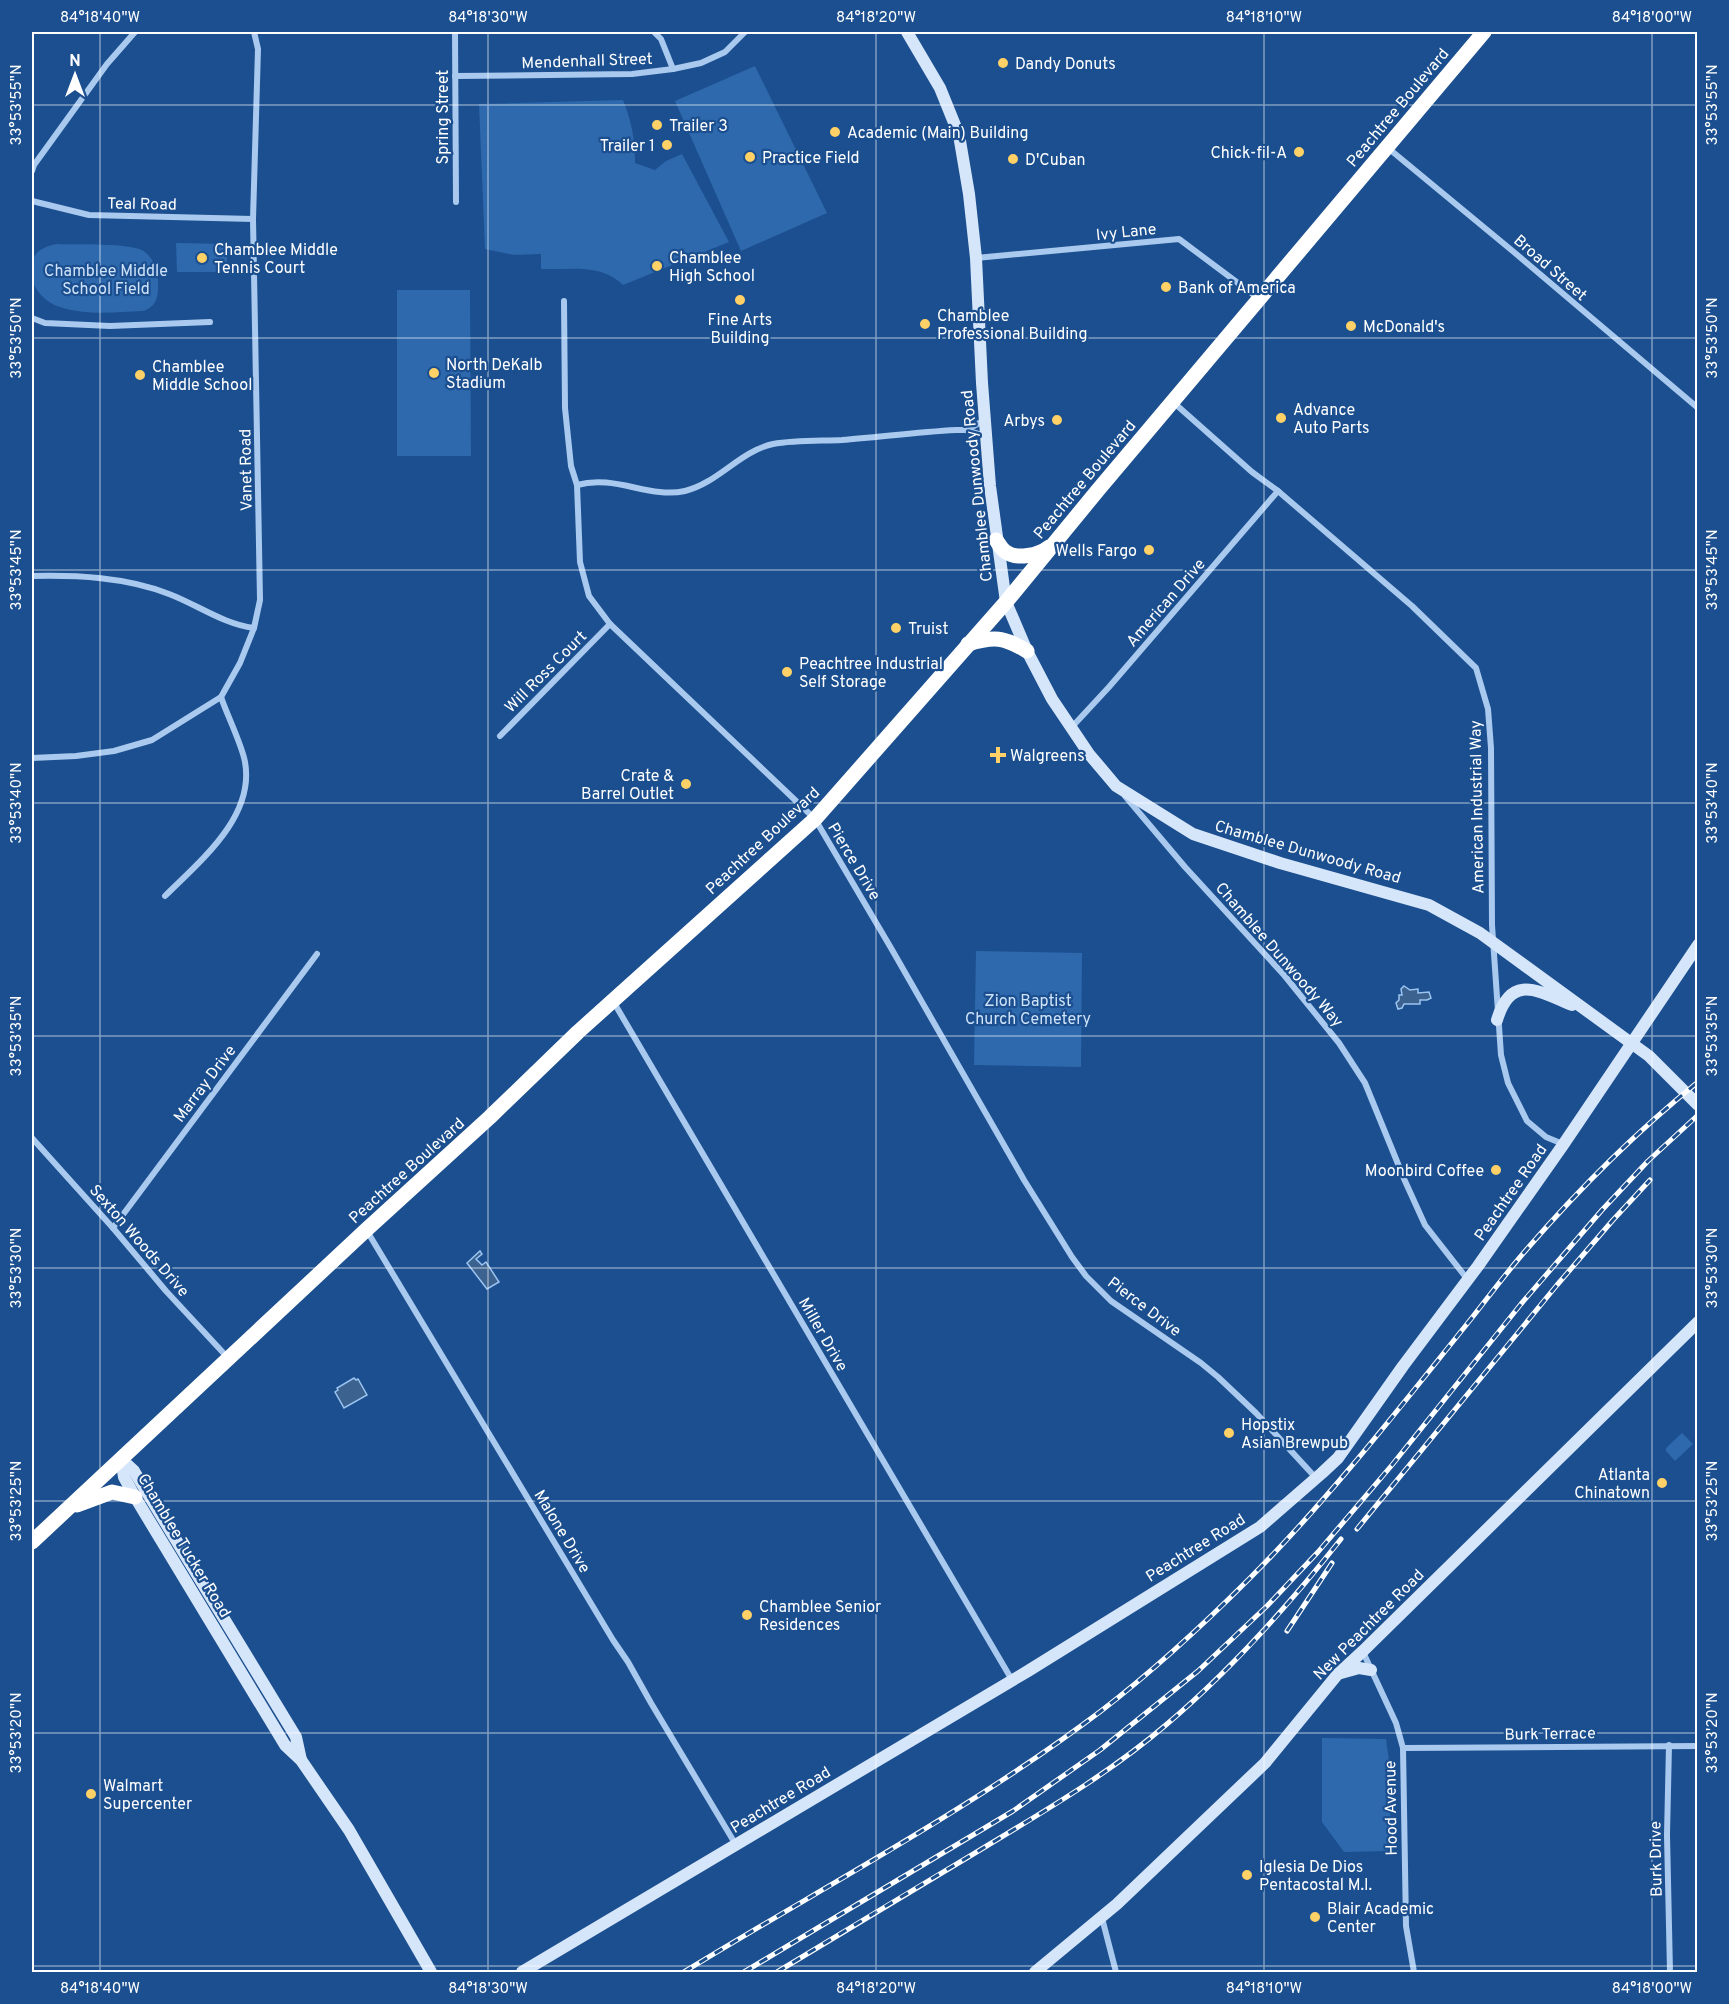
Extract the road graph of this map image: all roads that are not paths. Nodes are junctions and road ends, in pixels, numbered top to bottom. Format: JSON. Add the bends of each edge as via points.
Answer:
{"nodes":[{"id":1,"x":135,"y":32,"type":"edge"},
{"id":2,"x":254,"y":32,"type":"edge"},
{"id":3,"x":455,"y":32,"type":"edge"},
{"id":4,"x":654,"y":32,"type":"edge"},
{"id":5,"x":745,"y":32,"type":"edge"},
{"id":6,"x":907,"y":32,"type":"edge"},
{"id":7,"x":1484,"y":32,"type":"edge"},
{"id":8,"x":673,"y":69,"type":"junction"},
{"id":9,"x":455,"y":76,"type":"junction"},
{"id":10,"x":1387,"y":148,"type":"junction"},
{"id":11,"x":32,"y":171,"type":"edge"},
{"id":12,"x":32,"y":201,"type":"edge"},
{"id":13,"x":456,"y":202,"type":"dead end"},
{"id":14,"x":253,"y":219,"type":"junction"},
{"id":15,"x":976,"y":258,"type":"junction"},
{"id":16,"x":1259,"y":299,"type":"junction"},
{"id":17,"x":564,"y":301,"type":"dead end"},
{"id":18,"x":32,"y":318,"type":"edge"},
{"id":19,"x":210,"y":322,"type":"dead end"},
{"id":20,"x":1173,"y":401,"type":"junction"},
{"id":21,"x":1698,"y":408,"type":"edge"},
{"id":22,"x":985,"y":420,"type":"junction"},
{"id":23,"x":966,"y":430,"type":"junction"},
{"id":24,"x":986,"y":436,"type":"junction"},
{"id":25,"x":577,"y":485,"type":"junction"},
{"id":26,"x":1278,"y":491,"type":"junction"},
{"id":27,"x":996,"y":540,"type":"junction"},
{"id":28,"x":1056,"y":541,"type":"junction"},
{"id":29,"x":32,"y":576,"type":"edge"},
{"id":30,"x":1006,"y":603,"type":"junction"},
{"id":31,"x":610,"y":624,"type":"junction"},
{"id":32,"x":254,"y":628,"type":"junction"},
{"id":33,"x":968,"y":644,"type":"junction"},
{"id":34,"x":1027,"y":651,"type":"junction"},
{"id":35,"x":220,"y":697,"type":"junction"},
{"id":36,"x":1070,"y":729,"type":"junction"},
{"id":37,"x":500,"y":736,"type":"dead end"},
{"id":38,"x":32,"y":758,"type":"edge"},
{"id":39,"x":1116,"y":786,"type":"junction"},
{"id":40,"x":814,"y":819,"type":"junction"},
{"id":41,"x":165,"y":896,"type":"dead end"},
{"id":42,"x":1493,"y":941,"type":"junction"},
{"id":43,"x":1698,"y":945,"type":"edge"},
{"id":44,"x":317,"y":954,"type":"dead end"},
{"id":45,"x":613,"y":1001,"type":"junction"},
{"id":46,"x":1589,"y":1012,"type":"junction"},
{"id":47,"x":1497,"y":1020,"type":"junction"},
{"id":48,"x":1698,"y":1105,"type":"edge"},
{"id":49,"x":32,"y":1138,"type":"edge"},
{"id":50,"x":1563,"y":1145,"type":"junction"},
{"id":51,"x":113,"y":1228,"type":"junction"},
{"id":52,"x":366,"y":1230,"type":"junction"},
{"id":53,"x":1468,"y":1280,"type":"junction"},
{"id":54,"x":1698,"y":1322,"type":"edge"},
{"id":55,"x":229,"y":1360,"type":"junction"},
{"id":56,"x":121,"y":1459,"type":"junction"},
{"id":57,"x":1316,"y":1478,"type":"junction"},
{"id":58,"x":135,"y":1497,"type":"junction"},
{"id":59,"x":68,"y":1508,"type":"junction"},
{"id":60,"x":32,"y":1542,"type":"edge"},
{"id":61,"x":1363,"y":1651,"type":"junction"},
{"id":62,"x":1371,"y":1670,"type":"junction"},
{"id":63,"x":1337,"y":1675,"type":"junction"},
{"id":64,"x":1012,"y":1680,"type":"junction"},
{"id":65,"x":1670,"y":1745,"type":"junction"},
{"id":66,"x":1698,"y":1746,"type":"edge"},
{"id":67,"x":1403,"y":1748,"type":"junction"},
{"id":68,"x":301,"y":1760,"type":"junction"},
{"id":69,"x":736,"y":1845,"type":"junction"},
{"id":70,"x":1102,"y":1918,"type":"junction"},
{"id":71,"x":431,"y":1972,"type":"edge"},
{"id":72,"x":522,"y":1972,"type":"edge"},
{"id":73,"x":1035,"y":1972,"type":"edge"},
{"id":74,"x":1116,"y":1972,"type":"edge"},
{"id":75,"x":1414,"y":1972,"type":"edge"},
{"id":76,"x":1670,"y":1972,"type":"edge"}],
"edges":[{"from":1,"to":11,"type":"street","via":[[107,64]]},
{"from":2,"to":14,"type":"street","name":"Vanet Road","via":[[259,86]]},
{"from":3,"to":9,"type":"street","name":"Spring Street"},
{"from":4,"to":8,"type":"street","via":[[661,39]]},
{"from":5,"to":8,"type":"street","name":"Mendenhall Street","via":[[725,52]]},
{"from":6,"to":15,"type":"street","name":"Chamblee Dunwoody Road","via":[[940,88],[959,135]]},
{"from":7,"to":10,"type":"highway","name":"Peachtree Boulevard"},
{"from":8,"to":9,"type":"street","name":"Mendenhall Street","via":[[632,74]]},
{"from":9,"to":13,"type":"street","name":"Spring Street"},
{"from":10,"to":16,"type":"highway","name":"Peachtree Boulevard"},
{"from":10,"to":21,"type":"street","name":"Broad Street"},
{"from":12,"to":14,"type":"street","name":"Teal Road","via":[[89,215]]},
{"from":14,"to":32,"type":"street","name":"Vanet Road","via":[[260,554],[260,600]]},
{"from":15,"to":16,"type":"street","name":"Ivy Lane","via":[[1179,239]]},
{"from":15,"to":22,"type":"street","name":"Chamblee Dunwoody Road"},
{"from":16,"to":20,"type":"highway","name":"Peachtree Boulevard"},
{"from":17,"to":25,"type":"street","name":"Pierce Drive","via":[[567,440]]},
{"from":18,"to":19,"type":"street","via":[[45,323],[110,326]]},
{"from":20,"to":26,"type":"street","name":"American Industrial Way"},
{"from":20,"to":28,"type":"highway","name":"Peachtree Boulevard"},
{"from":22,"to":23,"type":"street"},
{"from":22,"to":24,"type":"street","name":"Chamblee Dunwoody Road"},
{"from":23,"to":24,"type":"street"},
{"from":23,"to":25,"type":"street","via":[[773,444],[738,459],[702,485],[684,491],[667,492],[611,482]]},
{"from":24,"to":27,"type":"street","name":"Chamblee Dunwoody Road"},
{"from":25,"to":31,"type":"street","name":"Pierce Drive","via":[[578,543],[584,577],[589,596]]},
{"from":26,"to":36,"type":"street","name":"American Drive"},
{"from":26,"to":42,"type":"street","name":"American Industrial Way","via":[[1412,606],[1476,668],[1488,709],[1491,748]]},
{"from":27,"to":28,"type":"highway","via":[[1005,552],[1014,555],[1043,552]]},
{"from":27,"to":30,"type":"street","name":"Chamblee Dunwoody Road"},
{"from":28,"to":30,"type":"highway","name":"Peachtree Boulevard"},
{"from":29,"to":32,"type":"street","via":[[116,580],[167,593],[237,626]]},
{"from":30,"to":33,"type":"highway","name":"Peachtree Boulevard"},
{"from":30,"to":34,"type":"street","name":"Chamblee Dunwoody Road"},
{"from":31,"to":37,"type":"street","name":"Will Ross Court"},
{"from":31,"to":40,"type":"street","name":"Pierce Drive"},
{"from":32,"to":35,"type":"street","name":"Vanet Road"},
{"from":33,"to":34,"type":"highway","via":[[998,638]]},
{"from":33,"to":40,"type":"highway","name":"Peachtree Boulevard"},
{"from":34,"to":36,"type":"street","name":"Chamblee Dunwoody Road"},
{"from":35,"to":38,"type":"street","name":"Vanet Road","via":[[152,740],[114,751]]},
{"from":35,"to":41,"type":"street","via":[[245,762],[245,793],[238,815],[206,855]]},
{"from":36,"to":39,"type":"street","name":"Chamblee Dunwoody Road"},
{"from":39,"to":42,"type":"street","name":"Chamblee Dunwoody Road","via":[[1193,834],[1430,905]]},
{"from":39,"to":53,"type":"street","name":"Chamblee Dunwoody Way","via":[[1284,975],[1339,1043],[1365,1083],[1425,1225]]},
{"from":40,"to":45,"type":"highway","name":"Peachtree Boulevard"},
{"from":40,"to":57,"type":"street","name":"Pierce Drive","via":[[1024,1180],[1086,1276],[1111,1301],[1218,1377]]},
{"from":42,"to":46,"type":"street","name":"Chamblee Dunwoody Road"},
{"from":42,"to":47,"type":"street","name":"American Industrial Way"},
{"from":43,"to":50,"type":"street","name":"Peachtree Road"},
{"from":44,"to":51,"type":"street","name":"Marray Drive"},
{"from":45,"to":52,"type":"highway","name":"Peachtree Boulevard"},
{"from":45,"to":64,"type":"street","name":"Miller Drive"},
{"from":46,"to":47,"type":"street","via":[[1528,989],[1505,999]]},
{"from":46,"to":48,"type":"street","name":"Chamblee Dunwoody Road","via":[[1649,1056]]},
{"from":47,"to":50,"type":"street","name":"American Industrial Way","via":[[1505,1072],[1520,1109],[1534,1129]]},
{"from":49,"to":51,"type":"street","name":"Sexton Woods Drive"},
{"from":50,"to":53,"type":"street","name":"Peachtree Road"},
{"from":51,"to":55,"type":"street","name":"Sexton Woods Drive"},
{"from":52,"to":55,"type":"highway","name":"Peachtree Boulevard"},
{"from":52,"to":69,"type":"street","name":"Malone Drive"},
{"from":53,"to":57,"type":"street","name":"Peachtree Road","via":[[1338,1458]]},
{"from":54,"to":61,"type":"street","name":"New Peachtree Road"},
{"from":55,"to":56,"type":"highway","name":"Peachtree Boulevard"},
{"from":56,"to":58,"type":"street","name":"Chamblee Tucker Road","via":[[124,1477]]},
{"from":56,"to":59,"type":"highway","name":"Peachtree Boulevard"},
{"from":56,"to":68,"type":"street","name":"Chamblee Tucker Road","via":[[134,1471],[296,1737]]},
{"from":57,"to":64,"type":"street","name":"Peachtree Road","via":[[1260,1527]]},
{"from":58,"to":59,"type":"highway","via":[[112,1492]]},
{"from":58,"to":68,"type":"street","name":"Chamblee Tucker Road","via":[[285,1745]]},
{"from":59,"to":60,"type":"highway","name":"Peachtree Boulevard"},
{"from":61,"to":62,"type":"street","name":"Hood Avenue"},
{"from":61,"to":63,"type":"street","name":"New Peachtree Road"},
{"from":62,"to":63,"type":"street","via":[[1359,1668]]},
{"from":62,"to":67,"type":"street","name":"Hood Avenue","via":[[1396,1723]]},
{"from":63,"to":70,"type":"street","name":"New Peachtree Road","via":[[1264,1763]]},
{"from":64,"to":69,"type":"street","name":"Peachtree Road"},
{"from":65,"to":66,"type":"street","name":"Burk Terrace"},
{"from":65,"to":67,"type":"street","name":"Burk Terrace"},
{"from":65,"to":76,"type":"street","name":"Burk Drive"},
{"from":67,"to":75,"type":"street","name":"Hood Avenue","via":[[1406,1926]]},
{"from":68,"to":71,"type":"street","name":"Chamblee Tucker Road","via":[[349,1830]]},
{"from":69,"to":72,"type":"street","name":"Peachtree Road"},
{"from":70,"to":73,"type":"street","name":"New Peachtree Road"},
{"from":70,"to":74,"type":"street"}]}
